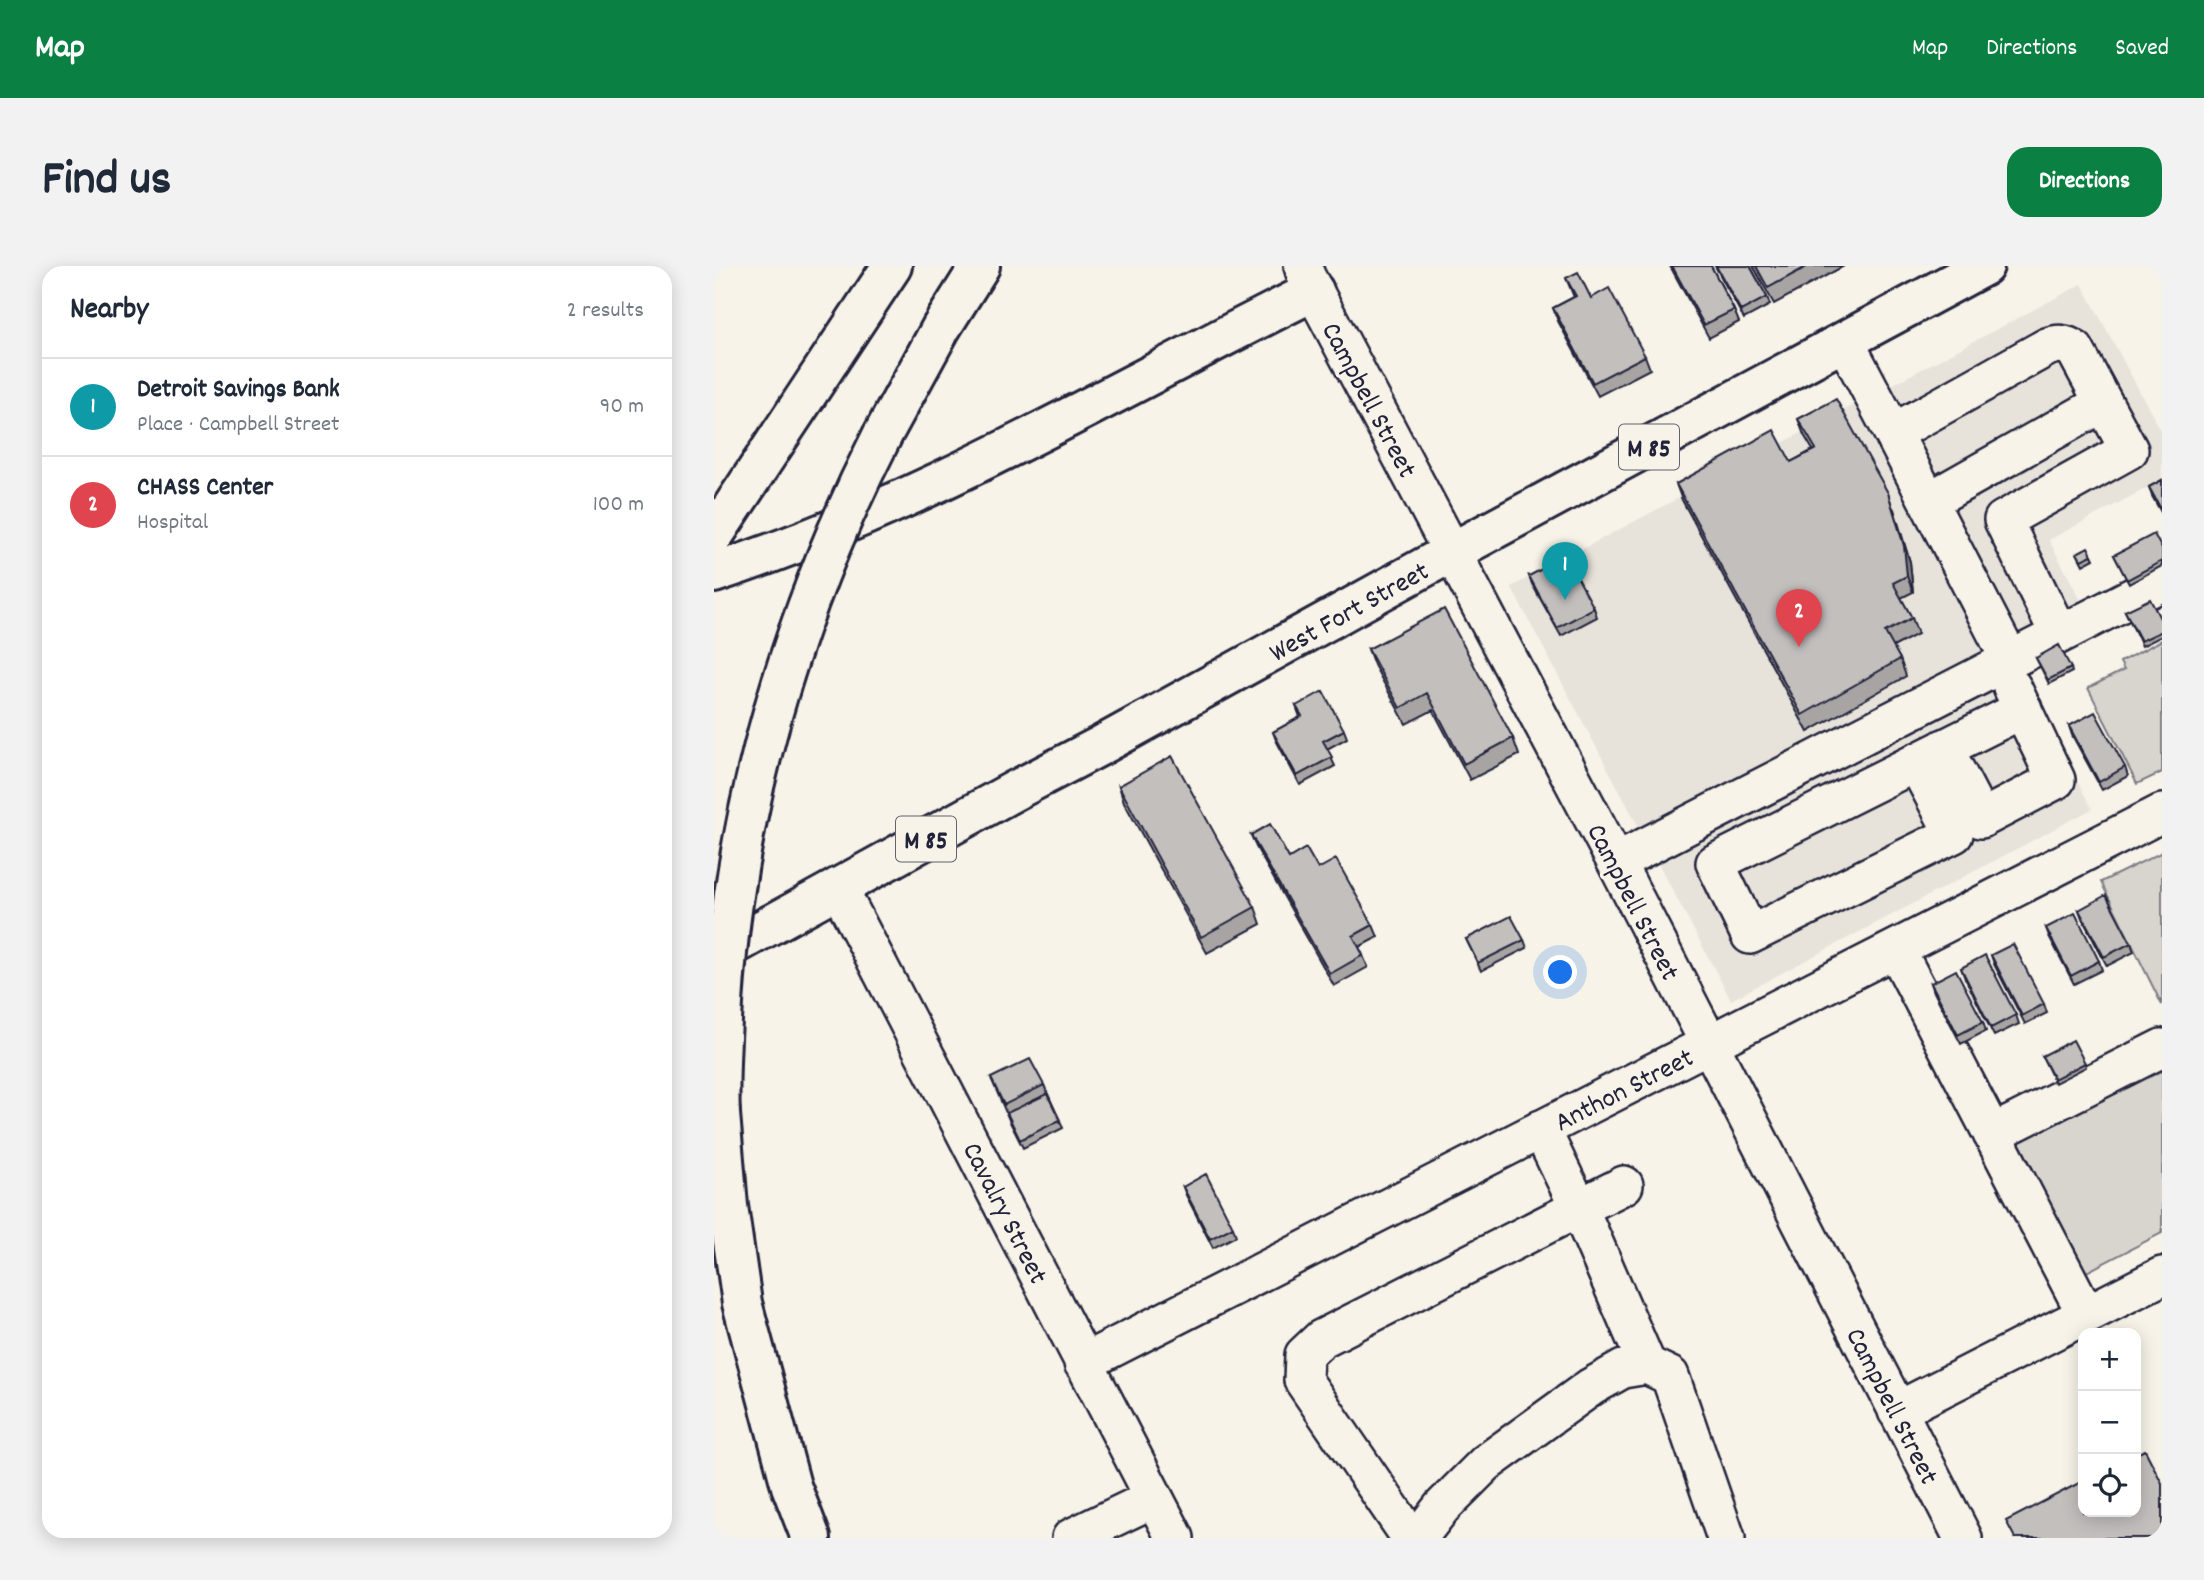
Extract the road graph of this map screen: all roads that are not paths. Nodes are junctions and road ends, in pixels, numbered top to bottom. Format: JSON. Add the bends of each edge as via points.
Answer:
{"nodes":[{"id":1,"x":892,"y":266,"type":"edge"},
{"id":2,"x":980,"y":266,"type":"edge"},
{"id":3,"x":1984,"y":266,"type":"edge"},
{"id":4,"x":1308,"y":279,"type":"edge"},
{"id":5,"x":1845,"y":342,"type":"junction"},
{"id":6,"x":2104,"y":403,"type":"junction"},
{"id":7,"x":1893,"y":433,"type":"junction"},
{"id":8,"x":1978,"y":473,"type":"junction"},
{"id":9,"x":1929,"y":501,"type":"junction"},
{"id":10,"x":2003,"y":520,"type":"junction"},
{"id":11,"x":721,"y":525,"type":"edge"},
{"id":12,"x":1452,"y":552,"type":"junction"},
{"id":13,"x":714,"y":573,"type":"edge"},
{"id":14,"x":2162,"y":582,"type":"edge"},
{"id":15,"x":2059,"y":634,"type":"junction"},
{"id":16,"x":2006,"y":662,"type":"junction"},
{"id":17,"x":2023,"y":709,"type":"junction"},
{"id":18,"x":1930,"y":755,"type":"junction"},
{"id":19,"x":2162,"y":813,"type":"edge"},
{"id":20,"x":1616,"y":862,"type":"junction"},
{"id":21,"x":838,"y":887,"type":"junction"},
{"id":22,"x":1896,"y":949,"type":"junction"},
{"id":23,"x":714,"y":956,"type":"edge"},
{"id":24,"x":1709,"y":1044,"type":"junction"},
{"id":25,"x":2162,"y":1048,"type":"edge"},
{"id":26,"x":1541,"y":1129,"type":"junction"},
{"id":27,"x":1992,"y":1134,"type":"junction"},
{"id":28,"x":1624,"y":1185,"type":"dead end"},
{"id":29,"x":1579,"y":1208,"type":"junction"},
{"id":30,"x":2162,"y":1276,"type":"edge"},
{"id":31,"x":2087,"y":1314,"type":"junction"},
{"id":32,"x":1083,"y":1363,"type":"junction"},
{"id":33,"x":1647,"y":1365,"type":"junction"},
{"id":34,"x":1897,"y":1411,"type":"junction"},
{"id":35,"x":1154,"y":1498,"type":"junction"},
{"id":36,"x":811,"y":1538,"type":"edge"},
{"id":37,"x":1072,"y":1538,"type":"edge"},
{"id":38,"x":1175,"y":1538,"type":"edge"},
{"id":39,"x":1411,"y":1538,"type":"edge"},
{"id":40,"x":1418,"y":1538,"type":"edge"},
{"id":41,"x":1726,"y":1538,"type":"edge"},
{"id":42,"x":1963,"y":1538,"type":"edge"}],
"edges":[{"from":1,"to":11,"type":"main road"},
{"from":2,"to":36,"type":"main road","bridge":true,"via":[[882,436],[828,553],[791,655],[754,783],[738,863],[720,1048],[728,1206],[743,1303],[791,1486]]},
{"from":3,"to":5,"type":"main road","name":"West Fort Street","number":"M 85"},
{"from":4,"to":12,"type":"street","name":"Campbell Street"},
{"from":4,"to":13,"type":"main road","via":[[1233,332],[1089,408],[919,492],[793,546]]},
{"from":5,"to":7,"type":"street"},
{"from":5,"to":12,"type":"main road","name":"West Fort Street","number":"M 85"},
{"from":6,"to":7,"type":"street","via":[[2075,350],[2057,344]]},
{"from":6,"to":8,"type":"street"},
{"from":6,"to":10,"type":"street","via":[[2129,450]]},
{"from":7,"to":9,"type":"street"},
{"from":8,"to":9,"type":"street"},
{"from":8,"to":10,"type":"street"},
{"from":9,"to":16,"type":"street"},
{"from":10,"to":15,"type":"street"},
{"from":12,"to":20,"type":"street","name":"Campbell Street"},
{"from":12,"to":21,"type":"main road","name":"West Fort Street","number":"M 85"},
{"from":14,"to":15,"type":"street"},
{"from":15,"to":16,"type":"street"},
{"from":16,"to":17,"type":"street"},
{"from":16,"to":20,"type":"street"},
{"from":17,"to":18,"type":"street"},
{"from":17,"to":18,"type":"street","via":[[2056,780],[1981,819]]},
{"from":18,"to":18,"type":"street","via":[[1715,863],[1750,935],[1954,834]]},
{"from":19,"to":22,"type":"street","name":"Anthon Street"},
{"from":20,"to":24,"type":"street","name":"Campbell Street"},
{"from":21,"to":23,"type":"main road","name":"West Fort Street","number":"M 85"},
{"from":21,"to":32,"type":"street","name":"Cavalry Street"},
{"from":22,"to":24,"type":"street","name":"Anthon Street"},
{"from":22,"to":27,"type":"street"},
{"from":24,"to":26,"type":"street","name":"Anthon Street"},
{"from":24,"to":34,"type":"street","name":"Campbell Street"},
{"from":25,"to":27,"type":"street"},
{"from":26,"to":29,"type":"street"},
{"from":26,"to":32,"type":"street","name":"Anthon Street"},
{"from":27,"to":31,"type":"street"},
{"from":28,"to":29,"type":"street"},
{"from":29,"to":33,"type":"street"},
{"from":29,"to":39,"type":"street","via":[[1321,1339],[1304,1355],[1303,1380]]},
{"from":30,"to":31,"type":"street"},
{"from":31,"to":34,"type":"street"},
{"from":32,"to":35,"type":"street","name":"Cavalry Street"},
{"from":33,"to":40,"type":"street","via":[[1623,1369],[1591,1387],[1486,1463]]},
{"from":33,"to":41,"type":"street","via":[[1670,1376]]},
{"from":34,"to":42,"type":"street","name":"Campbell Street"},
{"from":35,"to":37,"type":"street"},
{"from":35,"to":38,"type":"street","name":"Cavalry Street"}]}
